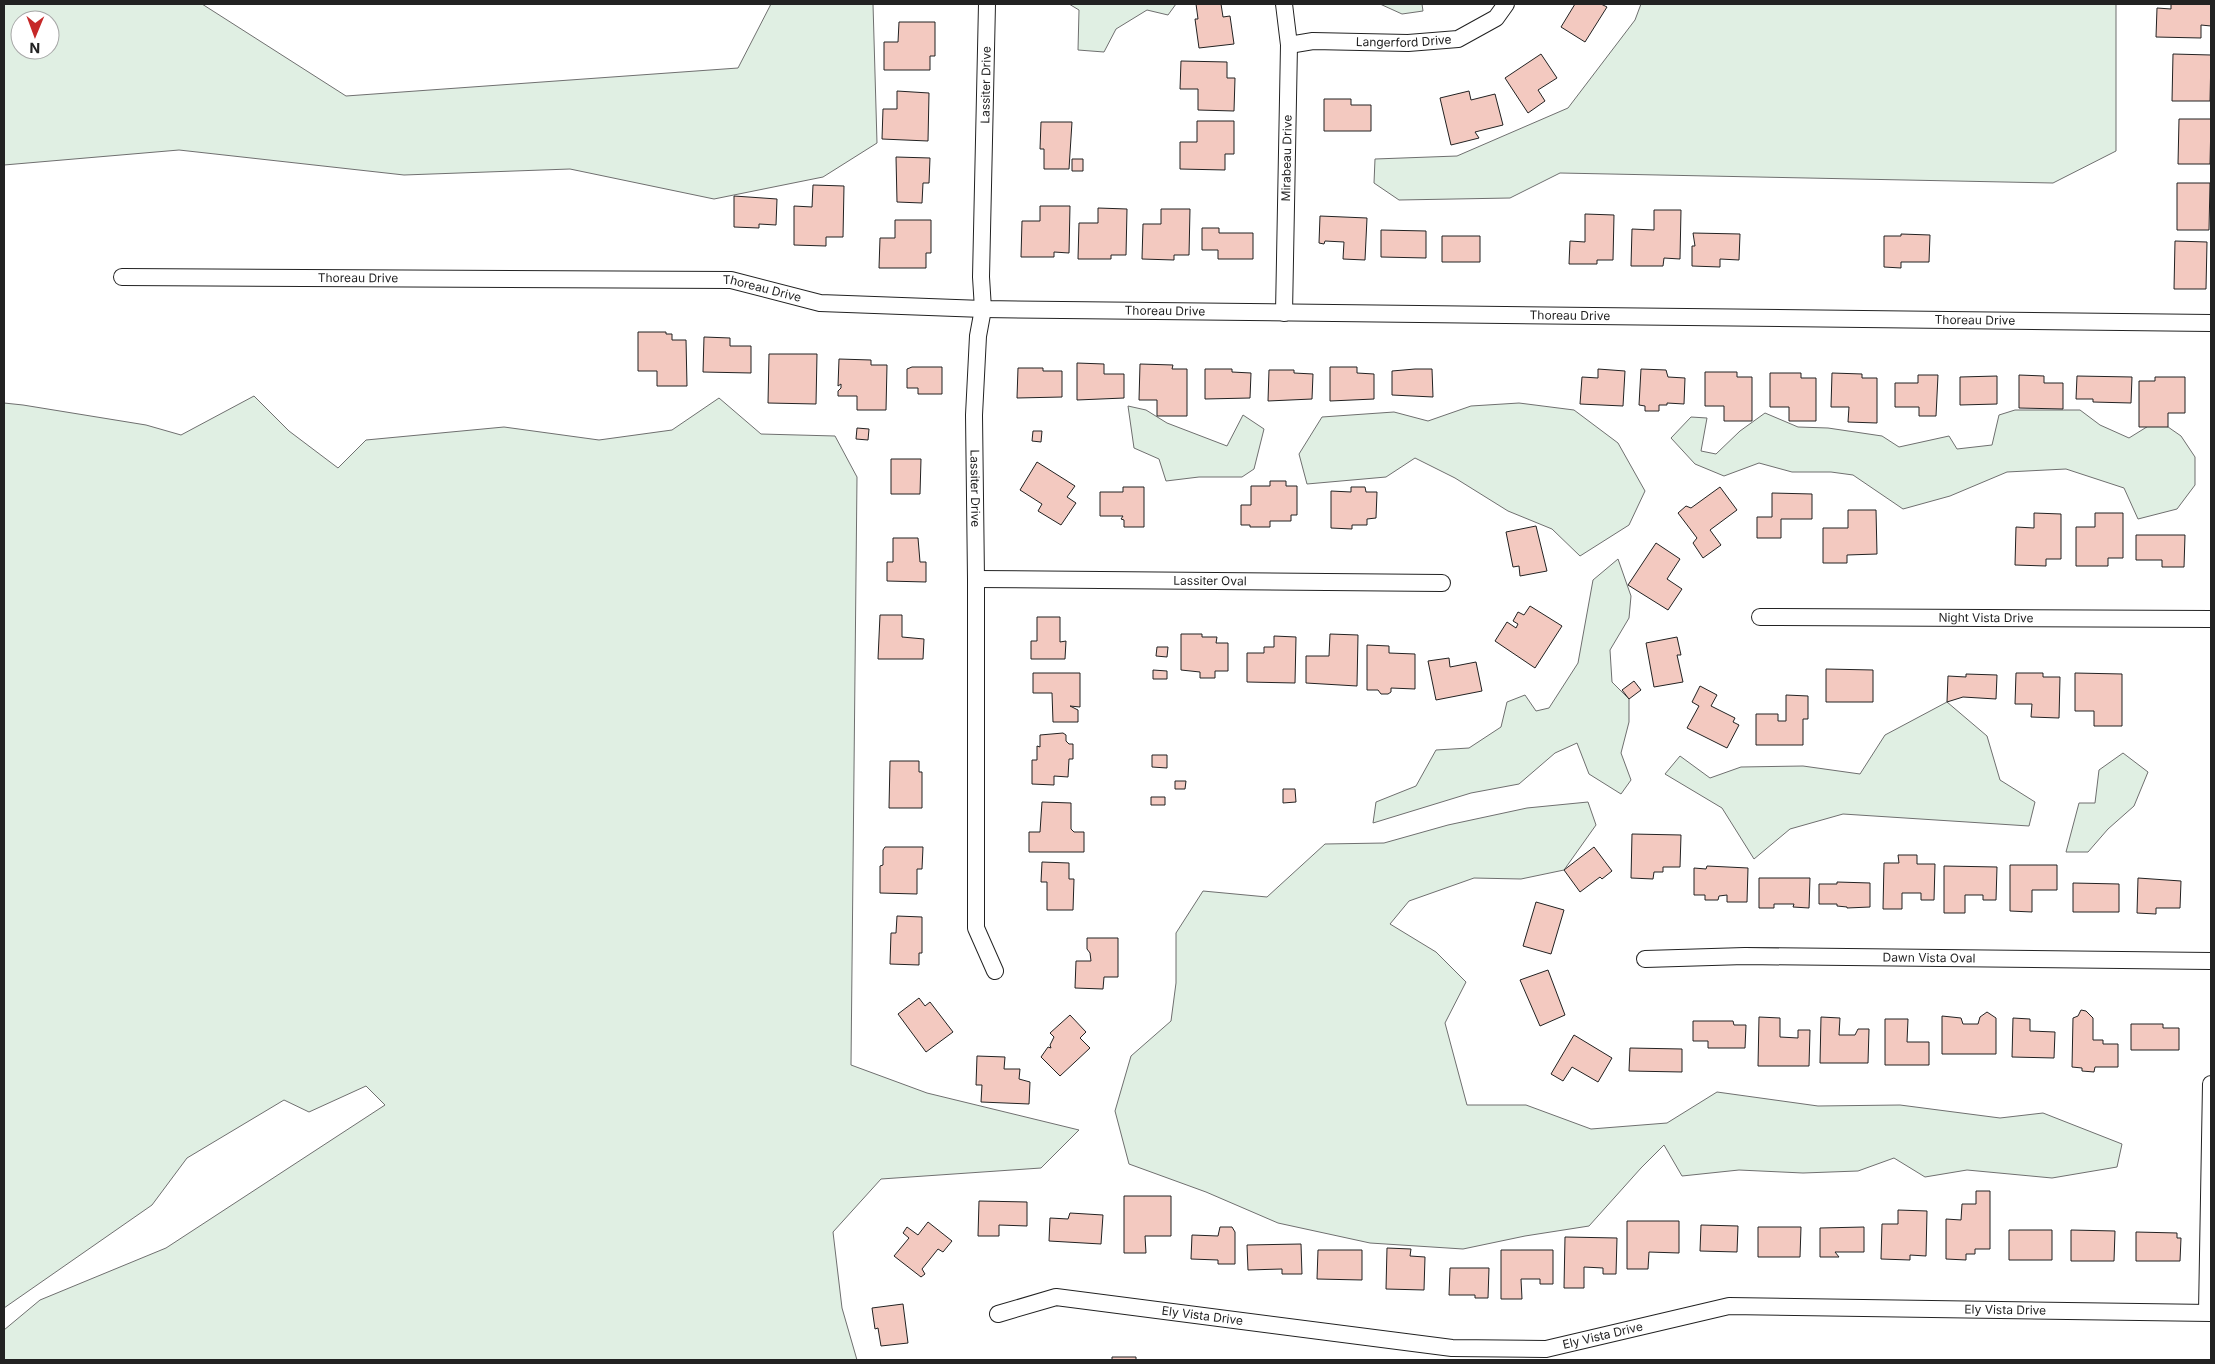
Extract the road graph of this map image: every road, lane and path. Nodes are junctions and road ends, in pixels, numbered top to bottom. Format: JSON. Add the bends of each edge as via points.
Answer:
{"nodes":[{"id":1,"x":988,"y":4,"type":"edge"},
{"id":2,"x":1284,"y":4,"type":"edge"},
{"id":3,"x":1506,"y":4,"type":"edge"},
{"id":4,"x":1289,"y":44,"type":"junction"},
{"id":5,"x":122,"y":277,"type":"dead end"},
{"id":6,"x":983,"y":309,"type":"junction"},
{"id":7,"x":1284,"y":313,"type":"junction"},
{"id":8,"x":2211,"y":323,"type":"edge"},
{"id":9,"x":976,"y":580,"type":"junction"},
{"id":10,"x":1442,"y":583,"type":"dead end"},
{"id":11,"x":1760,"y":617,"type":"dead end"},
{"id":12,"x":2211,"y":618,"type":"edge"},
{"id":13,"x":1645,"y":959,"type":"dead end"},
{"id":14,"x":2211,"y":962,"type":"edge"},
{"id":15,"x":994,"y":971,"type":"dead end"},
{"id":16,"x":2211,"y":1084,"type":"edge"},
{"id":17,"x":2209,"y":1312,"type":"edge"},
{"id":18,"x":998,"y":1314,"type":"dead end"}],
"edges":[{"from":1,"to":6,"type":"street","name":"Lassiter Drive","via":[[981,277]]},
{"from":2,"to":4,"type":"street","name":"Mirabeau Drive"},
{"from":3,"to":4,"type":"street","name":"Langerford Drive","via":[[1496,18],[1458,39],[1408,43],[1313,41]]},
{"from":4,"to":7,"type":"street","name":"Mirabeau Drive"},
{"from":5,"to":6,"type":"street","name":"Thoreau Drive","via":[[731,280],[820,304]]},
{"from":6,"to":7,"type":"street","name":"Thoreau Drive"},
{"from":6,"to":9,"type":"street","name":"Lassiter Drive","via":[[978,336],[974,415]]},
{"from":7,"to":8,"type":"street","name":"Thoreau Drive"},
{"from":9,"to":10,"type":"street","name":"Lassiter Oval"},
{"from":9,"to":15,"type":"street","name":"Lassiter Drive","via":[[976,928]]},
{"from":11,"to":12,"type":"street","name":"Night Vista Drive"},
{"from":13,"to":14,"type":"street","name":"Dawn Vista Oval","via":[[1745,956]]},
{"from":16,"to":17,"type":"street"},
{"from":17,"to":18,"type":"street","name":"Ely Vista Drive","via":[[1729,1306],[1546,1349],[1452,1348],[1056,1297]]}]}
